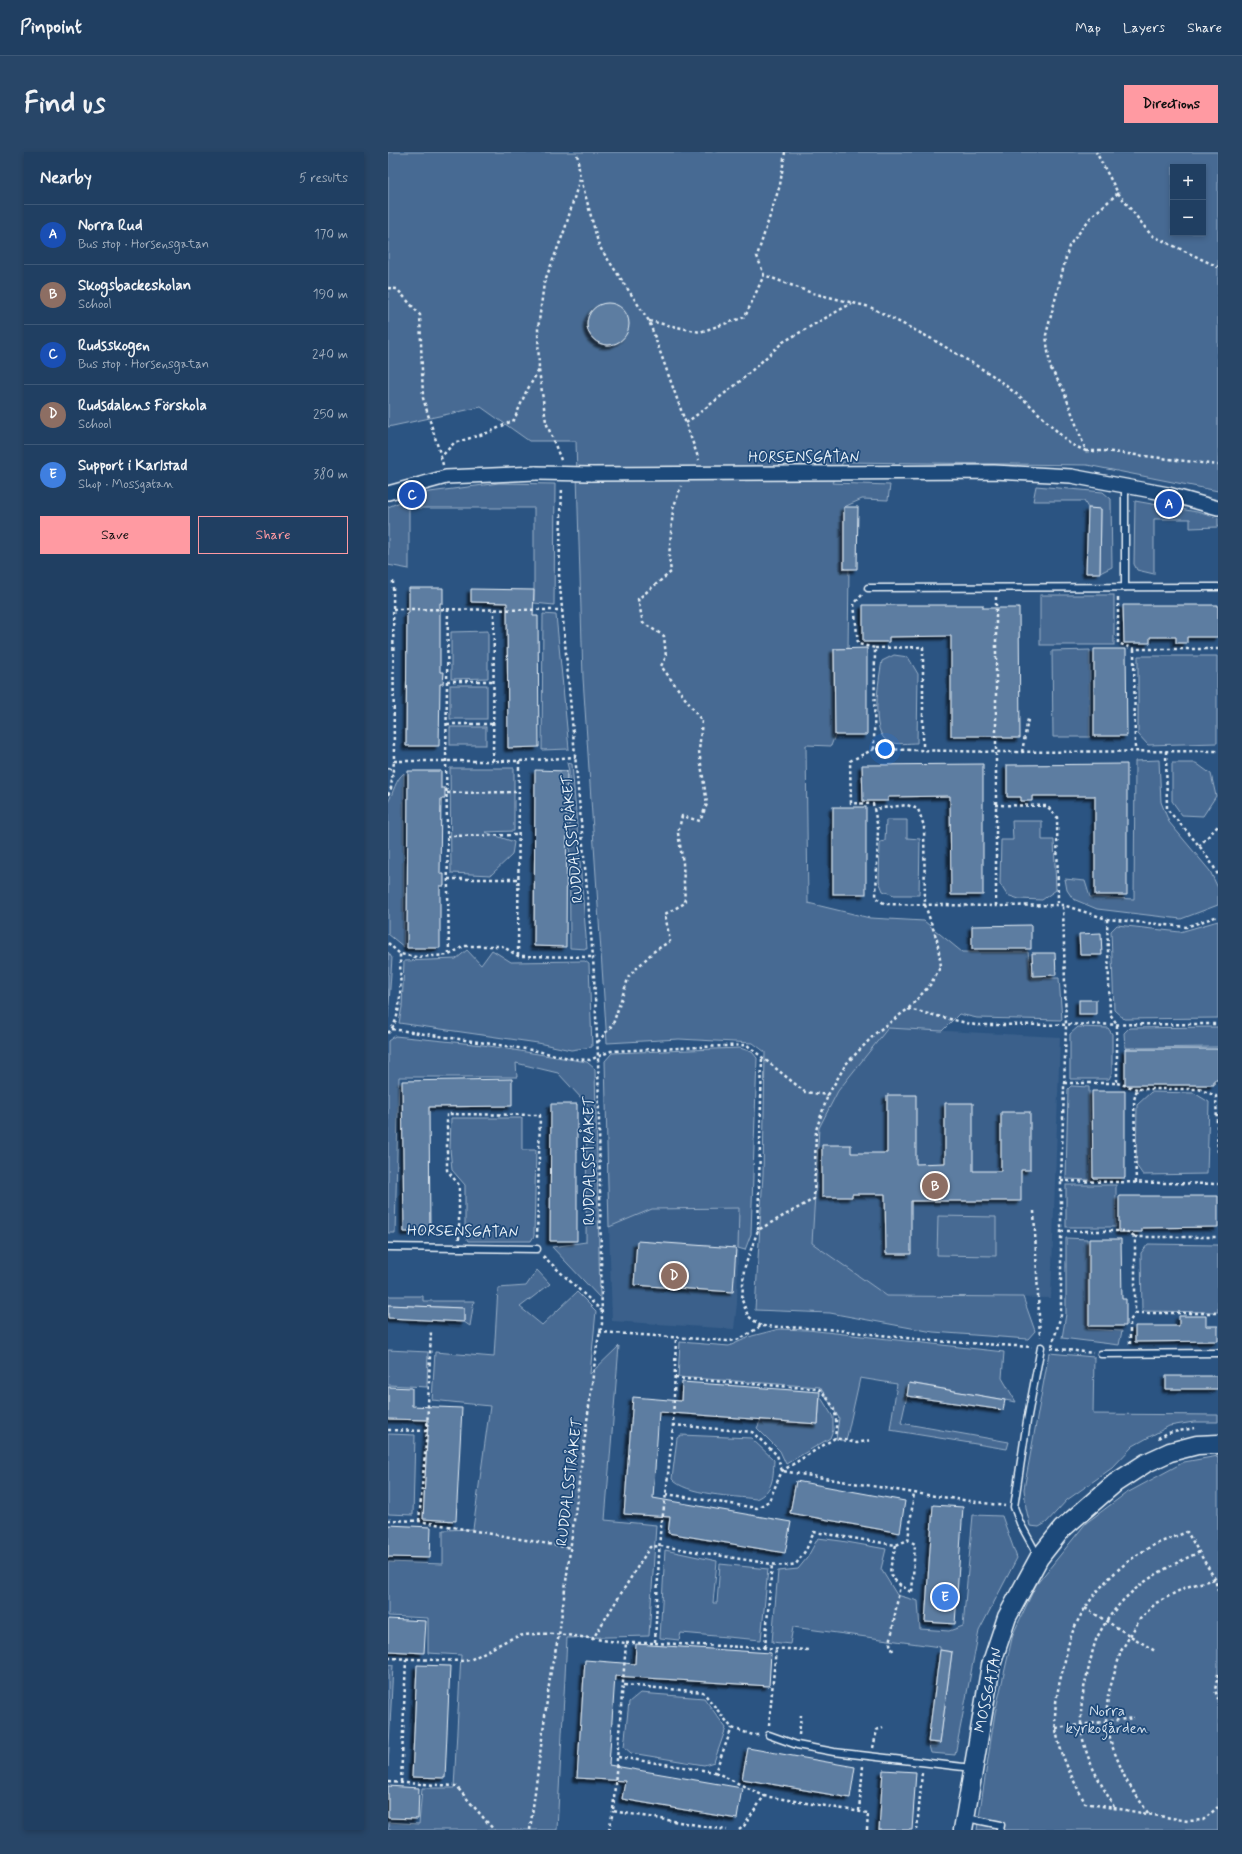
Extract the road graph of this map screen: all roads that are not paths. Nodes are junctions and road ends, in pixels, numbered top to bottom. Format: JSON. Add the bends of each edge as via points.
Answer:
{"nodes":[{"id":1,"x":1125,"y":486,"type":"junction"},
{"id":2,"x":388,"y":493,"type":"edge"},
{"id":3,"x":1218,"y":508,"type":"edge"},
{"id":4,"x":1125,"y":587,"type":"junction"},
{"id":5,"x":1218,"y":587,"type":"edge"},
{"id":6,"x":868,"y":588,"type":"road end"},
{"id":7,"x":388,"y":1246,"type":"edge"},
{"id":8,"x":537,"y":1248,"type":"road end"},
{"id":9,"x":1041,"y":1347,"type":"road end"},
{"id":10,"x":1218,"y":1353,"type":"edge"},
{"id":11,"x":1101,"y":1354,"type":"road end"},
{"id":12,"x":1218,"y":1444,"type":"edge"},
{"id":13,"x":1039,"y":1558,"type":"junction"},
{"id":14,"x":769,"y":1735,"type":"road end"},
{"id":15,"x":973,"y":1768,"type":"junction"},
{"id":16,"x":964,"y":1824,"type":"edge"},
{"id":17,"x":1000,"y":1830,"type":"edge"}],
"edges":[{"from":1,"to":2,"type":"street","name":"HORSENSGATAN","bridge":true,"via":[[1071,476],[994,472],[536,473],[446,477]]},
{"from":1,"to":3,"type":"street","name":"HORSENSGATAN","via":[[1168,494]]},
{"from":1,"to":4,"type":"lane"},
{"from":4,"to":5,"type":"lane"},
{"from":4,"to":6,"type":"lane"},
{"from":7,"to":8,"type":"lane","name":"HORSENSGATAN"},
{"from":9,"to":13,"type":"lane","via":[[1014,1507]]},
{"from":10,"to":11,"type":"lane"},
{"from":12,"to":13,"type":"street","name":"MOSSGATAN","via":[[1197,1445],[1170,1452],[1128,1475],[1062,1529]]},
{"from":13,"to":15,"type":"street","name":"MOSSGATAN","via":[[1007,1617],[991,1665]]},
{"from":14,"to":15,"type":"lane","via":[[798,1745]]},
{"from":15,"to":16,"type":"street","name":"MOSSGATAN"},
{"from":16,"to":17,"type":"lane","via":[[1001,1826]]}]}
